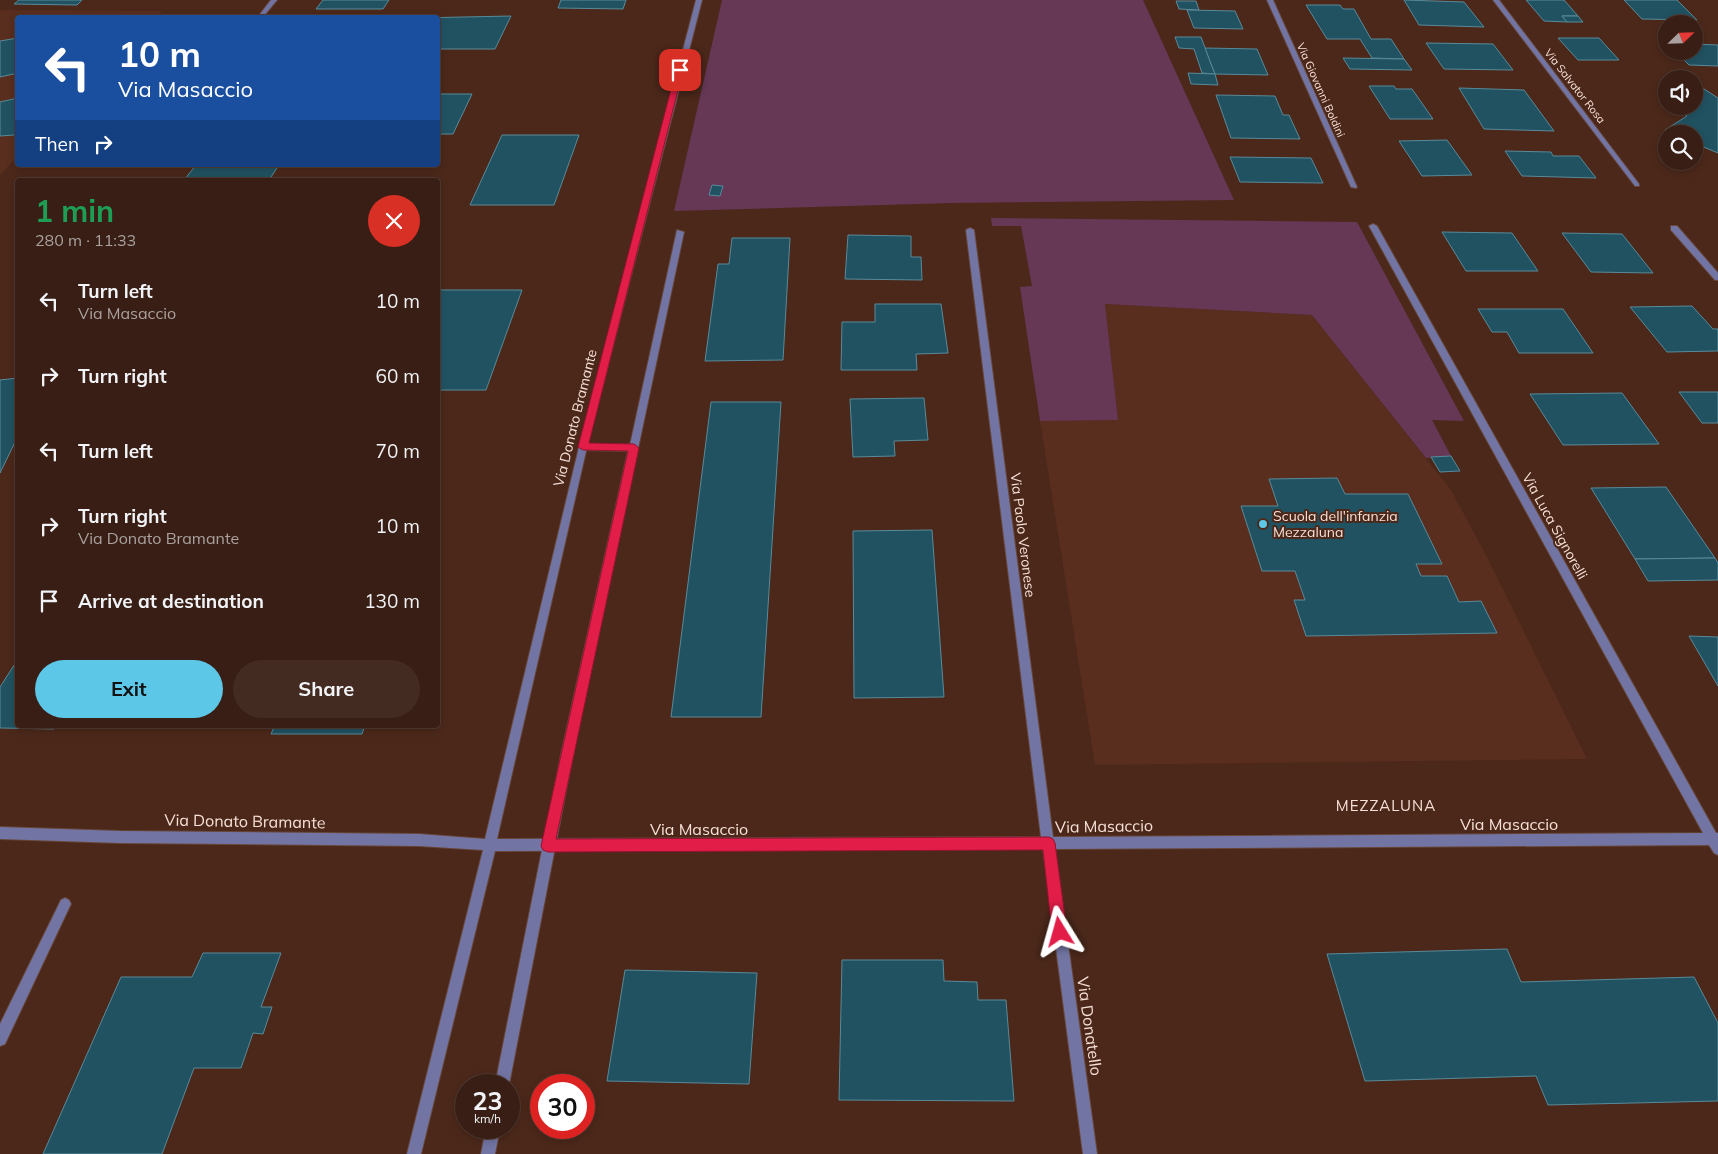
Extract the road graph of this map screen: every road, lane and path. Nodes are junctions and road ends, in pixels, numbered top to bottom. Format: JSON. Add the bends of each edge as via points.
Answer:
{"nodes":[{"id":1,"x":274,"y":0,"type":"edge"},
{"id":2,"x":699,"y":0,"type":"edge"},
{"id":3,"x":1270,"y":0,"type":"edge"},
{"id":4,"x":1496,"y":0,"type":"edge"},
{"id":5,"x":262,"y":15,"type":"edge"},
{"id":6,"x":1638,"y":184,"type":"dead end"},
{"id":7,"x":1354,"y":188,"type":"dead end"},
{"id":8,"x":1373,"y":226,"type":"dead end"},
{"id":9,"x":1674,"y":228,"type":"dead end"},
{"id":10,"x":970,"y":230,"type":"dead end"},
{"id":11,"x":680,"y":232,"type":"dead end"},
{"id":12,"x":1718,"y":278,"type":"edge"},
{"id":13,"x":583,"y":447,"type":"junction"},
{"id":14,"x":634,"y":448,"type":"junction"},
{"id":15,"x":0,"y":833,"type":"edge"},
{"id":16,"x":1716,"y":842,"type":"edge"},
{"id":17,"x":1049,"y":843,"type":"junction"},
{"id":18,"x":490,"y":845,"type":"junction"},
{"id":19,"x":548,"y":846,"type":"junction"},
{"id":20,"x":65,"y":904,"type":"dead end"},
{"id":21,"x":0,"y":1039,"type":"edge"},
{"id":22,"x":504,"y":1074,"type":"edge"},
{"id":23,"x":491,"y":1139,"type":"edge"},
{"id":24,"x":414,"y":1154,"type":"edge"},
{"id":25,"x":488,"y":1154,"type":"edge"},
{"id":26,"x":1090,"y":1154,"type":"edge"}],
"edges":[{"from":1,"to":5,"type":"street"},
{"from":2,"to":13,"type":"street","name":"Via Donato Bramante"},
{"from":3,"to":7,"type":"street","name":"Via Giovanni Boldini"},
{"from":4,"to":6,"type":"street","name":"Via Salvator Rosa"},
{"from":8,"to":16,"type":"street","name":"Via Luca Signorelli"},
{"from":9,"to":12,"type":"street"},
{"from":10,"to":17,"type":"street","name":"Via Paolo Veronese"},
{"from":11,"to":14,"type":"street"},
{"from":13,"to":14,"type":"street"},
{"from":13,"to":18,"type":"street","name":"Via Donato Bramante"},
{"from":14,"to":19,"type":"street"},
{"from":15,"to":18,"type":"street","name":"Via Donato Bramante","via":[[418,840]]},
{"from":16,"to":17,"type":"street","name":"Via Masaccio"},
{"from":17,"to":19,"type":"street","name":"Via Masaccio"},
{"from":17,"to":26,"type":"street","name":"Via Donatello"},
{"from":18,"to":19,"type":"street","name":"Via Masaccio"},
{"from":18,"to":24,"type":"street","name":"Via Donato Bramante"},
{"from":19,"to":22,"type":"street"},
{"from":20,"to":21,"type":"street"},
{"from":23,"to":25,"type":"street"}]}
